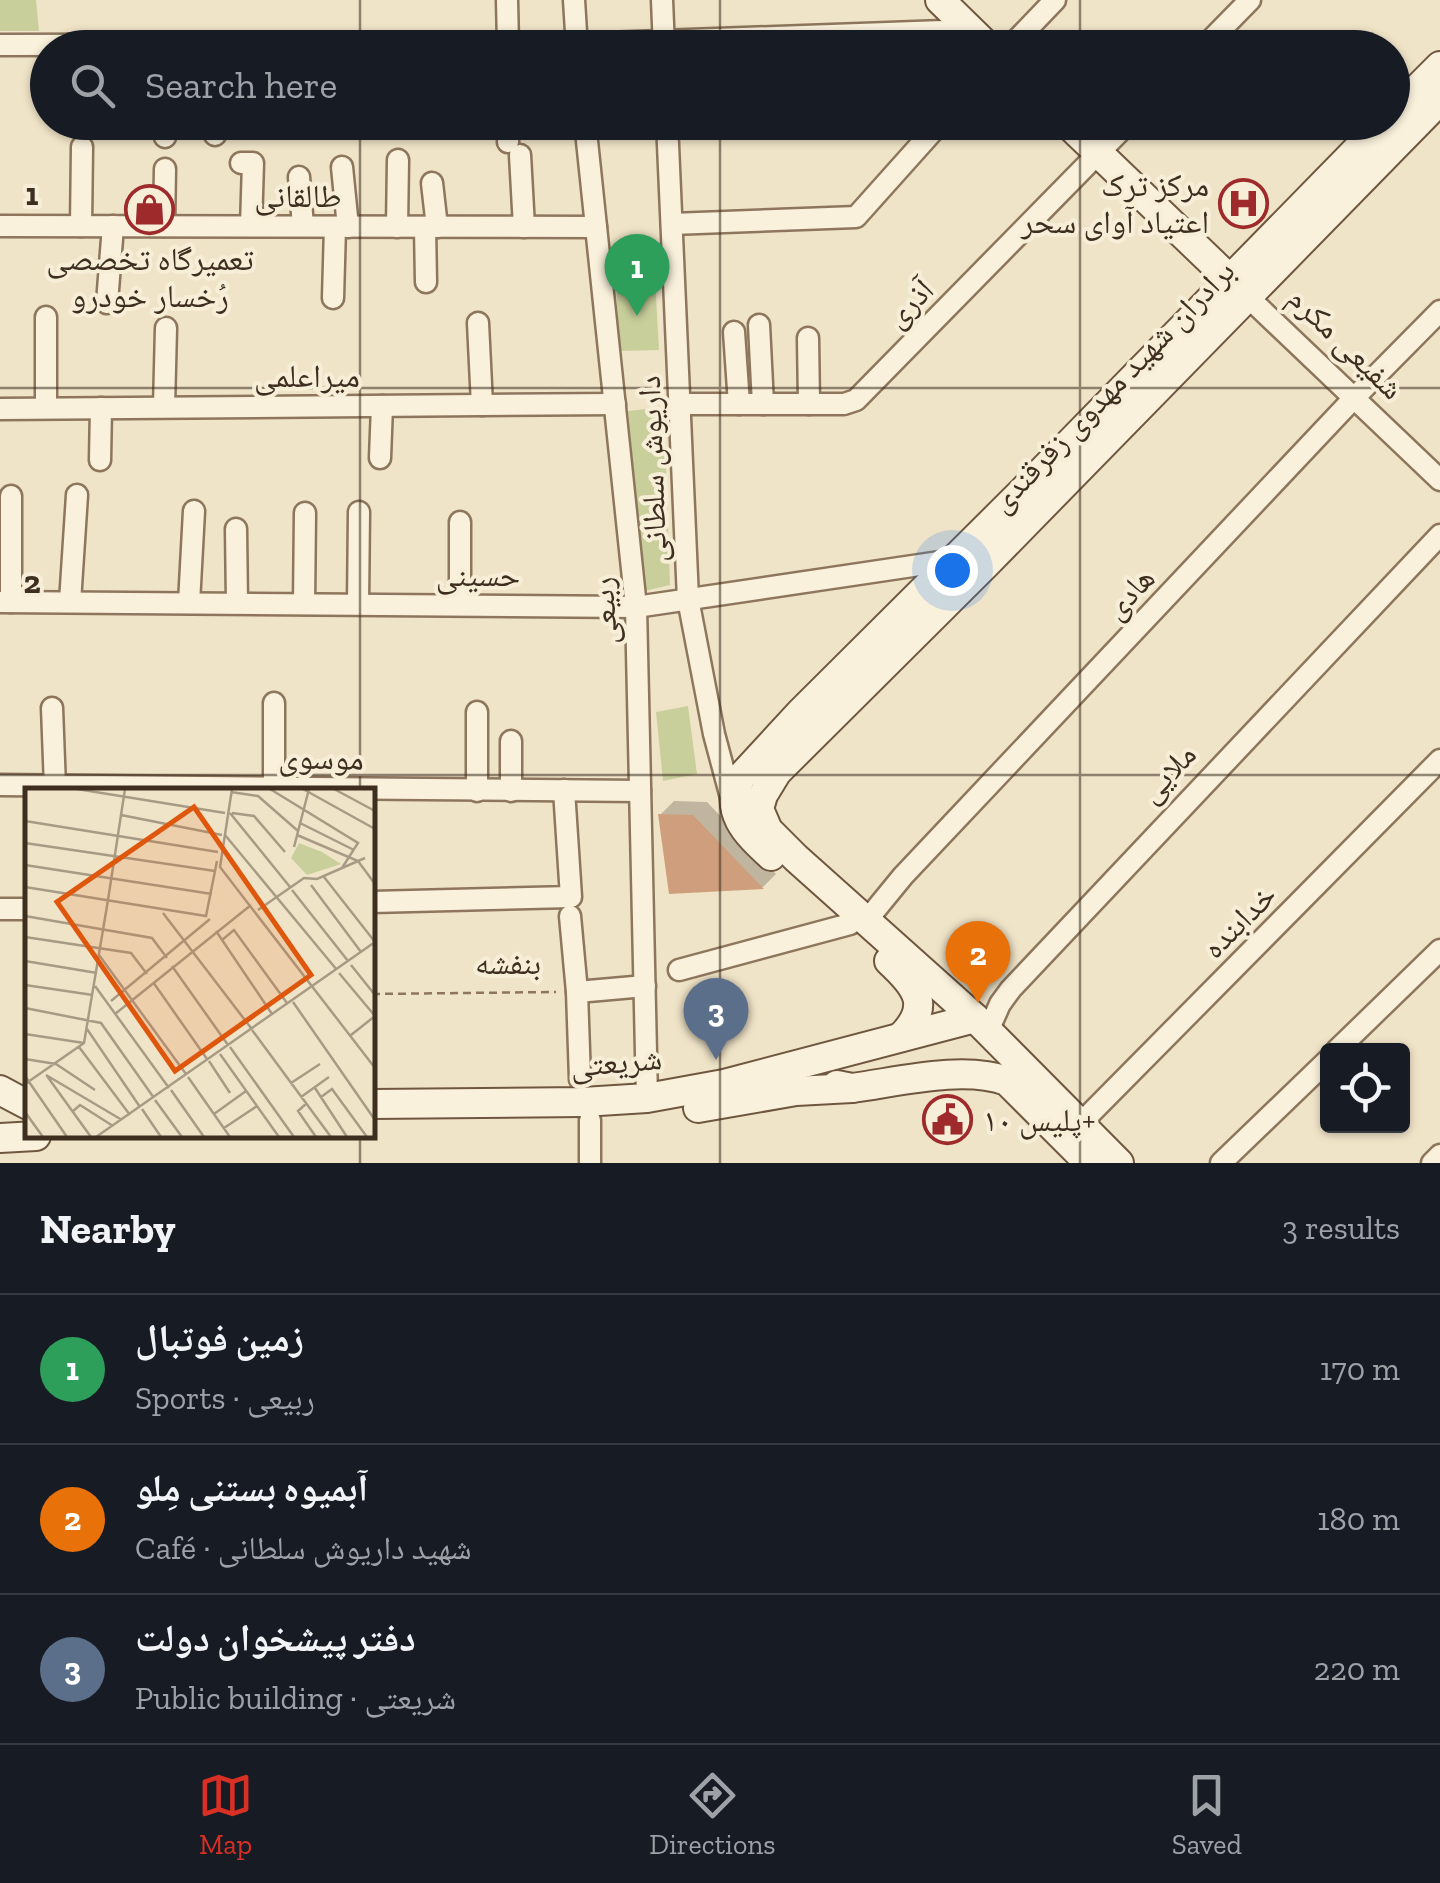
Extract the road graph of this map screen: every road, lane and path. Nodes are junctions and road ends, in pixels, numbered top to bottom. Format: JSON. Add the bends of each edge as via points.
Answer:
{"nodes":[{"id":1,"x":507,"y":0,"type":"edge"},
{"id":2,"x":574,"y":0,"type":"edge"},
{"id":3,"x":662,"y":0,"type":"edge"},
{"id":4,"x":940,"y":0,"type":"edge"},
{"id":5,"x":1056,"y":0,"type":"edge"},
{"id":6,"x":1250,"y":0,"type":"edge"},
{"id":7,"x":508,"y":30,"type":"edge"},
{"id":8,"x":576,"y":30,"type":"edge"},
{"id":9,"x":663,"y":30,"type":"edge"},
{"id":10,"x":971,"y":30,"type":"edge"},
{"id":11,"x":1027,"y":30,"type":"edge"},
{"id":12,"x":1221,"y":30,"type":"edge"},
{"id":13,"x":0,"y":45,"type":"edge"},
{"id":14,"x":30,"y":45,"type":"edge"},
{"id":15,"x":1440,"y":66,"type":"edge"},
{"id":16,"x":1410,"y":96,"type":"edge"},
{"id":17,"x":1440,"y":100,"type":"edge"},
{"id":18,"x":1410,"y":128,"type":"edge"},
{"id":19,"x":512,"y":140,"type":"edge"},
{"id":20,"x":587,"y":140,"type":"edge"},
{"id":21,"x":668,"y":140,"type":"edge"},
{"id":22,"x":925,"y":140,"type":"edge"},
{"id":23,"x":1084,"y":140,"type":"edge"},
{"id":24,"x":1112,"y":140,"type":"edge"},
{"id":25,"x":1368,"y":140,"type":"edge"},
{"id":26,"x":1397,"y":140,"type":"edge"},
{"id":27,"x":82,"y":147,"type":"dead end"},
{"id":28,"x":1098,"y":154,"type":"junction"},
{"id":29,"x":398,"y":160,"type":"dead end"},
{"id":30,"x":241,"y":164,"type":"dead end"},
{"id":31,"x":342,"y":167,"type":"dead end"},
{"id":32,"x":165,"y":168,"type":"dead end"},
{"id":33,"x":298,"y":177,"type":"dead end"},
{"id":34,"x":432,"y":184,"type":"dead end"},
{"id":35,"x":672,"y":224,"type":"junction"},
{"id":36,"x":0,"y":226,"type":"edge"},
{"id":37,"x":81,"y":226,"type":"junction"},
{"id":38,"x":112,"y":226,"type":"junction"},
{"id":39,"x":164,"y":226,"type":"junction"},
{"id":40,"x":251,"y":226,"type":"junction"},
{"id":41,"x":302,"y":226,"type":"junction"},
{"id":42,"x":342,"y":226,"type":"junction"},
{"id":43,"x":397,"y":227,"type":"junction"},
{"id":44,"x":431,"y":227,"type":"junction"},
{"id":45,"x":524,"y":227,"type":"junction"},
{"id":46,"x":596,"y":227,"type":"junction"},
{"id":47,"x":600,"y":260,"type":"junction"},
{"id":48,"x":673,"y":260,"type":"junction"},
{"id":49,"x":426,"y":282,"type":"dead end"},
{"id":50,"x":1239,"y":288,"type":"junction"},
{"id":51,"x":333,"y":298,"type":"dead end"},
{"id":52,"x":106,"y":302,"type":"dead end"},
{"id":53,"x":1440,"y":311,"type":"edge"},
{"id":54,"x":46,"y":318,"type":"dead end"},
{"id":55,"x":478,"y":323,"type":"dead end"},
{"id":56,"x":759,"y":326,"type":"dead end"},
{"id":57,"x":166,"y":328,"type":"dead end"},
{"id":58,"x":734,"y":332,"type":"dead end"},
{"id":59,"x":808,"y":338,"type":"dead end"},
{"id":60,"x":1353,"y":399,"type":"junction"},
{"id":61,"x":615,"y":404,"type":"junction"},
{"id":62,"x":679,"y":404,"type":"junction"},
{"id":63,"x":739,"y":404,"type":"junction"},
{"id":64,"x":763,"y":404,"type":"junction"},
{"id":65,"x":809,"y":404,"type":"junction"},
{"id":66,"x":482,"y":405,"type":"junction"},
{"id":67,"x":382,"y":406,"type":"junction"},
{"id":68,"x":46,"y":408,"type":"junction"},
{"id":69,"x":101,"y":408,"type":"junction"},
{"id":70,"x":164,"y":408,"type":"junction"},
{"id":71,"x":0,"y":409,"type":"edge"},
{"id":72,"x":380,"y":458,"type":"dead end"},
{"id":73,"x":100,"y":460,"type":"dead end"},
{"id":74,"x":1440,"y":480,"type":"edge"},
{"id":75,"x":11,"y":496,"type":"dead end"},
{"id":76,"x":77,"y":496,"type":"dead end"},
{"id":77,"x":194,"y":511,"type":"dead end"},
{"id":78,"x":359,"y":512,"type":"dead end"},
{"id":79,"x":305,"y":513,"type":"dead end"},
{"id":80,"x":460,"y":522,"type":"dead end"},
{"id":81,"x":236,"y":529,"type":"dead end"},
{"id":82,"x":1440,"y":535,"type":"edge"},
{"id":83,"x":953,"y":560,"type":"junction"},
{"id":84,"x":987,"y":563,"type":"junction"},
{"id":85,"x":688,"y":599,"type":"junction"},
{"id":86,"x":6,"y":602,"type":"edge"},
{"id":87,"x":70,"y":602,"type":"junction"},
{"id":88,"x":189,"y":603,"type":"junction"},
{"id":89,"x":237,"y":604,"type":"junction"},
{"id":90,"x":304,"y":604,"type":"junction"},
{"id":91,"x":358,"y":604,"type":"junction"},
{"id":92,"x":460,"y":605,"type":"junction"},
{"id":93,"x":636,"y":607,"type":"junction"},
{"id":94,"x":274,"y":703,"type":"dead end"},
{"id":95,"x":52,"y":708,"type":"dead end"},
{"id":96,"x":477,"y":712,"type":"dead end"},
{"id":97,"x":511,"y":741,"type":"dead end"},
{"id":98,"x":1440,"y":760,"type":"edge"},
{"id":99,"x":0,"y":784,"type":"edge"},
{"id":100,"x":55,"y":787,"type":"junction"},
{"id":101,"x":274,"y":787,"type":"junction"},
{"id":102,"x":325,"y":788,"type":"edge"},
{"id":103,"x":375,"y":789,"type":"edge"},
{"id":104,"x":564,"y":790,"type":"junction"},
{"id":105,"x":477,"y":791,"type":"junction"},
{"id":106,"x":512,"y":791,"type":"junction"},
{"id":107,"x":640,"y":791,"type":"junction"},
{"id":108,"x":734,"y":808,"type":"junction"},
{"id":109,"x":791,"y":863,"type":"junction"},
{"id":110,"x":375,"y":902,"type":"edge"},
{"id":111,"x":570,"y":907,"type":"junction"},
{"id":112,"x":858,"y":922,"type":"junction"},
{"id":113,"x":1440,"y":950,"type":"edge"},
{"id":114,"x":679,"y":970,"type":"dead end"},
{"id":115,"x":644,"y":986,"type":"junction"},
{"id":116,"x":577,"y":992,"type":"junction"},
{"id":117,"x":375,"y":994,"type":"edge"},
{"id":118,"x":982,"y":1024,"type":"junction"},
{"id":119,"x":908,"y":1035,"type":"junction"},
{"id":120,"x":1344,"y":1043,"type":"edge"},
{"id":121,"x":840,"y":1052,"type":"junction"},
{"id":122,"x":1320,"y":1068,"type":"edge"},
{"id":123,"x":966,"y":1073,"type":"junction"},
{"id":124,"x":934,"y":1077,"type":"junction"},
{"id":125,"x":580,"y":1079,"type":"dead end"},
{"id":126,"x":852,"y":1088,"type":"junction"},
{"id":127,"x":0,"y":1090,"type":"edge"},
{"id":128,"x":647,"y":1098,"type":"junction"},
{"id":129,"x":25,"y":1103,"type":"edge"},
{"id":130,"x":375,"y":1104,"type":"edge"},
{"id":131,"x":25,"y":1114,"type":"edge"},
{"id":132,"x":0,"y":1116,"type":"edge"},
{"id":133,"x":590,"y":1120,"type":"junction"},
{"id":134,"x":375,"y":1122,"type":"edge"},
{"id":135,"x":1073,"y":1131,"type":"junction"},
{"id":136,"x":25,"y":1137,"type":"edge"},
{"id":137,"x":0,"y":1138,"type":"edge"},
{"id":138,"x":1440,"y":1156,"type":"edge"},
{"id":139,"x":590,"y":1163,"type":"edge"},
{"id":140,"x":1090,"y":1163,"type":"edge"},
{"id":141,"x":1119,"y":1163,"type":"edge"},
{"id":142,"x":1221,"y":1163,"type":"edge"},
{"id":143,"x":1432,"y":1163,"type":"edge"}],
"edges":[{"from":1,"to":7,"type":"street"},
{"from":2,"to":8,"type":"street"},
{"from":3,"to":9,"type":"street"},
{"from":4,"to":10,"type":"main road"},
{"from":5,"to":11,"type":"street"},
{"from":6,"to":12,"type":"street"},
{"from":13,"to":14,"type":"street"},
{"from":15,"to":16,"type":"main road"},
{"from":17,"to":18,"type":"main road","name":"برادران شهید مهدوی زفرقندی"},
{"from":19,"to":45,"type":"street"},
{"from":20,"to":46,"type":"street","name":"ربیعی"},
{"from":21,"to":35,"type":"street","name":"داریوش سلطانی"},
{"from":22,"to":35,"type":"street","via":[[856,218]]},
{"from":23,"to":28,"type":"main road","name":"شفیعی مکرم"},
{"from":24,"to":28,"type":"street","name":"آذری"},
{"from":25,"to":50,"type":"main road","name":"برادران شهید مهدوی زفرقندی"},
{"from":26,"to":50,"type":"main road","name":"برادران شهید مهدوی زفرقندی"},
{"from":27,"to":37,"type":"street"},
{"from":28,"to":50,"type":"main road","name":"شفیعی مکرم"},
{"from":28,"to":65,"type":"street","name":"آذری","via":[[856,400]]},
{"from":29,"to":43,"type":"street"},
{"from":30,"to":40,"type":"street","via":[[254,163]]},
{"from":31,"to":42,"type":"street"},
{"from":32,"to":39,"type":"street"},
{"from":33,"to":41,"type":"street"},
{"from":34,"to":44,"type":"street"},
{"from":35,"to":48,"type":"street","name":"داریوش سلطانی"},
{"from":36,"to":37,"type":"street","name":"طالقانی"},
{"from":37,"to":38,"type":"street","name":"طالقانی"},
{"from":38,"to":39,"type":"street","name":"طالقانی"},
{"from":38,"to":52,"type":"street"},
{"from":39,"to":40,"type":"street","name":"طالقانی"},
{"from":40,"to":41,"type":"street","name":"طالقانی"},
{"from":41,"to":42,"type":"street","name":"طالقانی"},
{"from":42,"to":43,"type":"street","name":"طالقانی"},
{"from":42,"to":51,"type":"street"},
{"from":43,"to":44,"type":"street","name":"طالقانی"},
{"from":44,"to":45,"type":"street","name":"طالقانی"},
{"from":44,"to":49,"type":"street"},
{"from":45,"to":46,"type":"street","name":"طالقانی"},
{"from":46,"to":47,"type":"street","name":"ربیعی"},
{"from":47,"to":48,"type":"path","via":[[621,275]]},
{"from":47,"to":61,"type":"street","name":"ربیعی"},
{"from":48,"to":62,"type":"street","name":"داریوش سلطانی"},
{"from":50,"to":60,"type":"street","name":"شفیعی مکرم"},
{"from":50,"to":83,"type":"main road","name":"برادران شهید مهدوی زفرقندی"},
{"from":50,"to":84,"type":"main road","name":"برادران شهید مهدوی زفرقندی"},
{"from":53,"to":60,"type":"street","name":"هادی"},
{"from":54,"to":68,"type":"street"},
{"from":55,"to":66,"type":"street"},
{"from":56,"to":64,"type":"street"},
{"from":57,"to":70,"type":"street"},
{"from":58,"to":63,"type":"street"},
{"from":59,"to":65,"type":"street"},
{"from":60,"to":74,"type":"street","name":"شفیعی مکرم"},
{"from":60,"to":112,"type":"street","name":"هادی"},
{"from":61,"to":66,"type":"street","name":"میراعلمی"},
{"from":61,"to":93,"type":"street","name":"ربیعی"},
{"from":62,"to":63,"type":"street","name":"آذری"},
{"from":62,"to":85,"type":"street","name":"داریوش سلطانی"},
{"from":63,"to":64,"type":"street","name":"آذری"},
{"from":64,"to":65,"type":"street","name":"آذری"},
{"from":66,"to":67,"type":"street","name":"میراعلمی"},
{"from":67,"to":70,"type":"street","name":"میراعلمی"},
{"from":67,"to":72,"type":"street"},
{"from":68,"to":69,"type":"street","name":"میراعلمی"},
{"from":68,"to":71,"type":"street","name":"میراعلمی"},
{"from":69,"to":70,"type":"street","name":"میراعلمی"},
{"from":69,"to":73,"type":"street"},
{"from":75,"to":86,"type":"street"},
{"from":76,"to":87,"type":"street"},
{"from":77,"to":88,"type":"street"},
{"from":78,"to":91,"type":"street"},
{"from":79,"to":90,"type":"street"},
{"from":80,"to":92,"type":"street"},
{"from":81,"to":89,"type":"street"},
{"from":82,"to":118,"type":"street","name":"ملایی"},
{"from":83,"to":84,"type":"main road"},
{"from":83,"to":85,"type":"street","name":"حسینی"},
{"from":83,"to":108,"type":"main road","name":"برادران شهید مهدوی زفرقندی","via":[[741,777]]},
{"from":84,"to":109,"type":"main road","name":"برادران شهید مهدوی زفرقندی","via":[[777,772],[758,808]]},
{"from":85,"to":93,"type":"street","name":"حسینی"},
{"from":85,"to":108,"type":"street","name":"داریوش سلطانی"},
{"from":86,"to":87,"type":"street","name":"حسینی"},
{"from":87,"to":88,"type":"street","name":"حسینی"},
{"from":88,"to":89,"type":"street","name":"حسینی"},
{"from":89,"to":90,"type":"street","name":"حسینی"},
{"from":90,"to":91,"type":"street","name":"حسینی"},
{"from":91,"to":92,"type":"street","name":"حسینی"},
{"from":92,"to":93,"type":"street","name":"حسینی"},
{"from":93,"to":107,"type":"street","name":"ربیعی"},
{"from":94,"to":101,"type":"street"},
{"from":95,"to":100,"type":"street"},
{"from":96,"to":105,"type":"street"},
{"from":97,"to":106,"type":"street"},
{"from":98,"to":135,"type":"street","name":"خدابنده"},
{"from":99,"to":100,"type":"street","name":"موسوی"},
{"from":100,"to":101,"type":"street","name":"موسوی"},
{"from":101,"to":102,"type":"street","name":"موسوی"},
{"from":103,"to":105,"type":"street","name":"موسوی"},
{"from":104,"to":106,"type":"street","name":"موسوی"},
{"from":104,"to":107,"type":"street","name":"موسوی"},
{"from":104,"to":111,"type":"street"},
{"from":105,"to":106,"type":"street","name":"موسوی"},
{"from":107,"to":115,"type":"street","name":"ربیعی"},
{"from":108,"to":109,"type":"main road","via":[[757,841]]},
{"from":109,"to":112,"type":"main road"},
{"from":110,"to":111,"type":"street"},
{"from":111,"to":116,"type":"street"},
{"from":112,"to":114,"type":"street"},
{"from":112,"to":118,"type":"main road"},
{"from":112,"to":119,"type":"main road","via":[[920,1001]]},
{"from":113,"to":120,"type":"street"},
{"from":115,"to":116,"type":"street","name":"بنفشه"},
{"from":115,"to":128,"type":"street","name":"ربیعی"},
{"from":116,"to":117,"type":"path","name":"بنفشه"},
{"from":116,"to":125,"type":"street"},
{"from":118,"to":119,"type":"main road","name":"شریعتی"},
{"from":118,"to":123,"type":"main road","name":"ملایی","via":[[980,1052]]},
{"from":118,"to":135,"type":"main road"},
{"from":119,"to":121,"type":"main road","name":"شریعتی"},
{"from":119,"to":124,"type":"main road","via":[[929,1034],[947,1045],[950,1056]]},
{"from":121,"to":126,"type":"main road","via":[[831,1056],[826,1075]]},
{"from":121,"to":128,"type":"main road","name":"شریعتی"},
{"from":122,"to":142,"type":"street"},
{"from":123,"to":124,"type":"main road","name":"شریعتی"},
{"from":123,"to":135,"type":"main road","name":"شریعتی","via":[[1007,1080]]},
{"from":124,"to":126,"type":"main road","name":"شریعتی"},
{"from":126,"to":133,"type":"main road","name":"شریعتی"},
{"from":127,"to":129,"type":"main road"},
{"from":128,"to":130,"type":"main road","name":"شریعتی"},
{"from":131,"to":132,"type":"main road"},
{"from":133,"to":134,"type":"main road","name":"شریعتی"},
{"from":133,"to":139,"type":"street"},
{"from":135,"to":140,"type":"main road"},
{"from":135,"to":141,"type":"main road"},
{"from":136,"to":137,"type":"main road"},
{"from":138,"to":143,"type":"street"}]}
